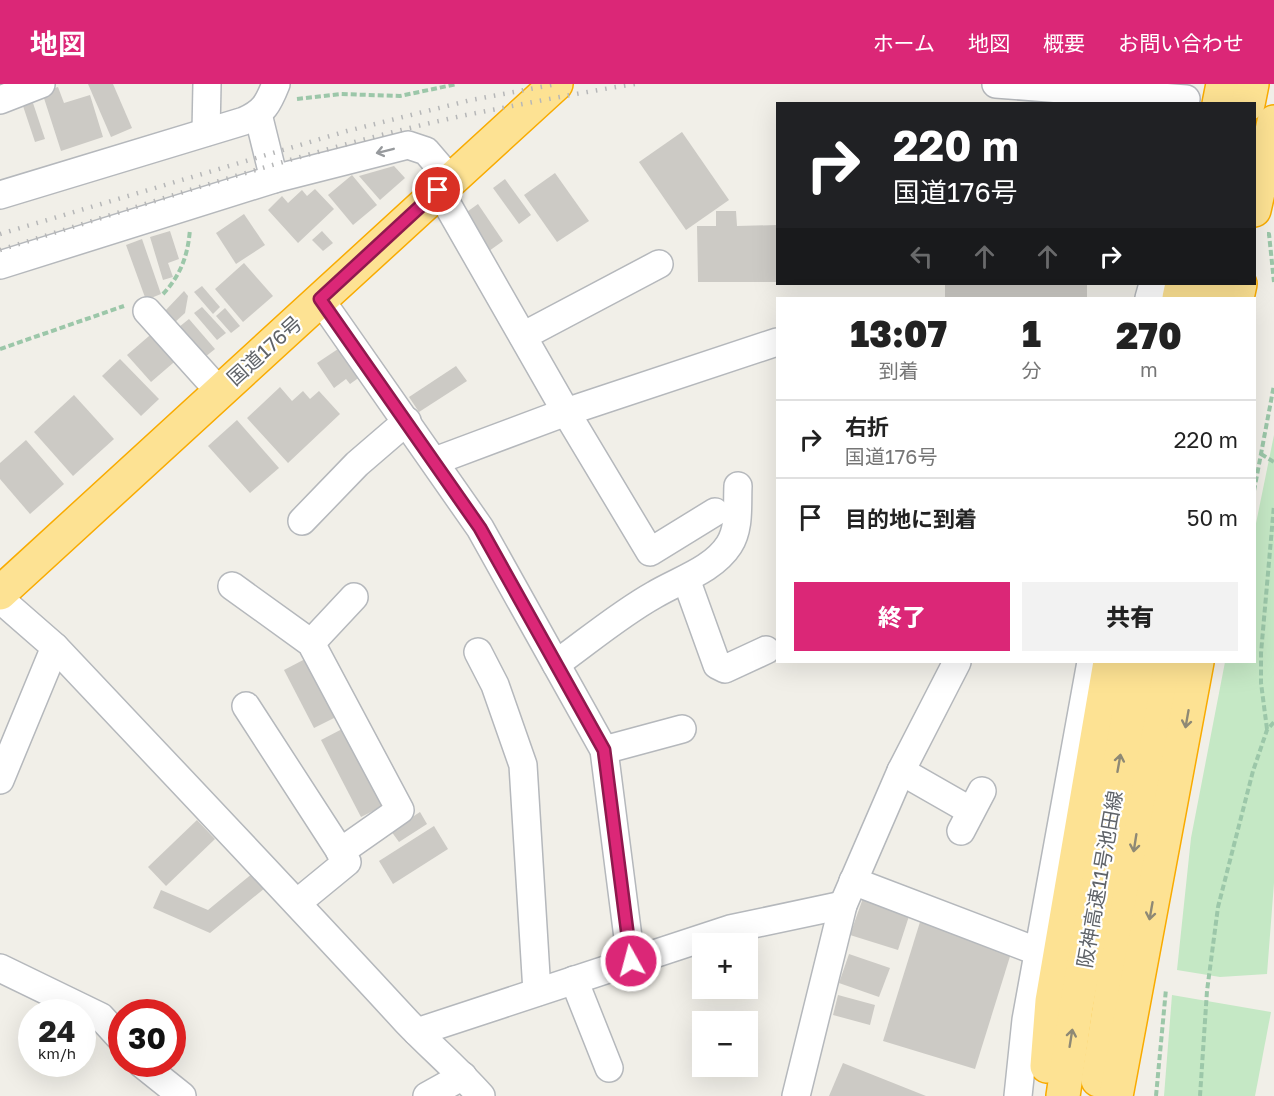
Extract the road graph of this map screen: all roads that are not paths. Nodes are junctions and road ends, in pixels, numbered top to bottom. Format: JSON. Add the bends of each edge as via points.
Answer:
{"nodes":[{"id":1,"x":41,"y":84,"type":"edge"},
{"id":2,"x":207,"y":84,"type":"edge"},
{"id":3,"x":556,"y":84,"type":"edge"},
{"id":4,"x":996,"y":84,"type":"edge"},
{"id":5,"x":1223,"y":84,"type":"edge"},
{"id":6,"x":1252,"y":84,"type":"edge"},
{"id":7,"x":1258,"y":84,"type":"edge"},
{"id":8,"x":1188,"y":96,"type":"edge"},
{"id":9,"x":0,"y":100,"type":"edge"},
{"id":10,"x":268,"y":100,"type":"edge"},
{"id":11,"x":1219,"y":102,"type":"edge"},
{"id":12,"x":1248,"y":102,"type":"edge"},
{"id":13,"x":1256,"y":102,"type":"edge"},
{"id":14,"x":1274,"y":122,"type":"edge"},
{"id":15,"x":206,"y":132,"type":"junction"},
{"id":16,"x":274,"y":179,"type":"junction"},
{"id":17,"x":444,"y":184,"type":"junction"},
{"id":18,"x":0,"y":195,"type":"edge"},
{"id":19,"x":1262,"y":222,"type":"edge"},
{"id":20,"x":659,"y":264,"type":"dead end"},
{"id":21,"x":0,"y":265,"type":"edge"},
{"id":22,"x":320,"y":299,"type":"junction"},
{"id":23,"x":147,"y":311,"type":"road end"},
{"id":24,"x":523,"y":336,"type":"junction"},
{"id":25,"x":776,"y":342,"type":"edge"},
{"id":26,"x":219,"y":391,"type":"junction"},
{"id":27,"x":566,"y":412,"type":"junction"},
{"id":28,"x":407,"y":421,"type":"junction"},
{"id":29,"x":435,"y":461,"type":"junction"},
{"id":30,"x":738,"y":486,"type":"dead end"},
{"id":31,"x":716,"y":512,"type":"dead end"},
{"id":32,"x":302,"y":521,"type":"dead end"},
{"id":33,"x":686,"y":579,"type":"junction"},
{"id":34,"x":232,"y":586,"type":"dead end"},
{"id":35,"x":0,"y":593,"type":"edge"},
{"id":36,"x":354,"y":597,"type":"dead end"},
{"id":37,"x":0,"y":599,"type":"edge"},
{"id":38,"x":311,"y":643,"type":"junction"},
{"id":39,"x":55,"y":647,"type":"junction"},
{"id":40,"x":766,"y":650,"type":"dead end"},
{"id":41,"x":478,"y":652,"type":"dead end"},
{"id":42,"x":956,"y":663,"type":"edge"},
{"id":43,"x":1091,"y":663,"type":"edge"},
{"id":44,"x":1110,"y":663,"type":"edge"},
{"id":45,"x":1138,"y":663,"type":"edge"},
{"id":46,"x":1167,"y":663,"type":"edge"},
{"id":47,"x":1197,"y":663,"type":"edge"},
{"id":48,"x":556,"y":664,"type":"junction"},
{"id":49,"x":246,"y":706,"type":"dead end"},
{"id":50,"x":682,"y":729,"type":"dead end"},
{"id":51,"x":604,"y":750,"type":"junction"},
{"id":52,"x":902,"y":771,"type":"junction"},
{"id":53,"x":0,"y":780,"type":"edge"},
{"id":54,"x":971,"y":811,"type":"dead end"},
{"id":55,"x":340,"y":852,"type":"junction"},
{"id":56,"x":848,"y":893,"type":"junction"},
{"id":57,"x":297,"y":903,"type":"junction"},
{"id":58,"x":1040,"y":952,"type":"junction"},
{"id":59,"x":631,"y":961,"type":"junction"},
{"id":60,"x":0,"y":968,"type":"edge"},
{"id":61,"x":574,"y":980,"type":"junction"},
{"id":62,"x":537,"y":992,"type":"junction"},
{"id":63,"x":108,"y":1025,"type":"edge"},
{"id":64,"x":417,"y":1032,"type":"junction"},
{"id":65,"x":609,"y":1068,"type":"dead end"},
{"id":66,"x":463,"y":1076,"type":"junction"},
{"id":67,"x":158,"y":1077,"type":"edge"},
{"id":68,"x":182,"y":1096,"type":"edge"},
{"id":69,"x":427,"y":1096,"type":"edge"},
{"id":70,"x":481,"y":1096,"type":"edge"},
{"id":71,"x":796,"y":1096,"type":"edge"},
{"id":72,"x":1018,"y":1096,"type":"edge"},
{"id":73,"x":1044,"y":1096,"type":"edge"},
{"id":74,"x":1063,"y":1096,"type":"edge"},
{"id":75,"x":1095,"y":1096,"type":"edge"},
{"id":76,"x":1116,"y":1096,"type":"edge"}],
"edges":[{"from":1,"to":9,"type":"street"},
{"from":2,"to":15,"type":"street"},
{"from":3,"to":17,"type":"highway","name":"国道176号"},
{"from":4,"to":8,"type":"street"},
{"from":5,"to":11,"type":"highway"},
{"from":6,"to":12,"type":"highway"},
{"from":7,"to":13,"type":"street"},
{"from":10,"to":15,"type":"street"},
{"from":10,"to":16,"type":"street"},
{"from":14,"to":19,"type":"highway"},
{"from":15,"to":18,"type":"street"},
{"from":17,"to":16,"type":"street","one_way":true,"via":[[426,151],[408,145]]},
{"from":16,"to":21,"type":"street"},
{"from":17,"to":22,"type":"highway","name":"国道176号"},
{"from":17,"to":24,"type":"street"},
{"from":20,"to":24,"type":"street"},
{"from":22,"to":26,"type":"highway","name":"国道176号"},
{"from":22,"to":28,"type":"street"},
{"from":23,"to":26,"type":"street"},
{"from":24,"to":27,"type":"street"},
{"from":25,"to":27,"type":"street"},
{"from":26,"to":35,"type":"highway","name":"国道176号"},
{"from":27,"to":29,"type":"street"},
{"from":27,"to":31,"type":"street","via":[[650,552]]},
{"from":28,"to":29,"type":"street"},
{"from":28,"to":32,"type":"street","via":[[357,464]]},
{"from":29,"to":48,"type":"street","via":[[480,528]]},
{"from":30,"to":33,"type":"street","via":[[736,532],[711,562]]},
{"from":33,"to":40,"type":"street","via":[[717,665],[725,669]]},
{"from":33,"to":48,"type":"street","via":[[653,595]]},
{"from":34,"to":38,"type":"street"},
{"from":36,"to":38,"type":"street"},
{"from":37,"to":39,"type":"street"},
{"from":38,"to":55,"type":"street","via":[[400,810]]},
{"from":39,"to":53,"type":"street"},
{"from":39,"to":57,"type":"street"},
{"from":41,"to":62,"type":"street","via":[[495,685],[523,765]]},
{"from":42,"to":52,"type":"street"},
{"from":43,"to":58,"type":"street"},
{"from":44,"to":73,"type":"highway","via":[[1052,1001]]},
{"from":74,"to":45,"type":"highway","name":"阪神高速11号池田線","one_way":true},
{"from":46,"to":75,"type":"highway","name":"阪神高速11号池田線","one_way":true},
{"from":47,"to":76,"type":"highway","one_way":true},
{"from":48,"to":51,"type":"street"},
{"from":49,"to":55,"type":"street"},
{"from":50,"to":51,"type":"street"},
{"from":51,"to":59,"type":"street"},
{"from":52,"to":54,"type":"street"},
{"from":52,"to":56,"type":"street"},
{"from":55,"to":57,"type":"street","via":[[347,862]]},
{"from":56,"to":58,"type":"street"},
{"from":56,"to":59,"type":"street"},
{"from":56,"to":71,"type":"street"},
{"from":57,"to":64,"type":"street"},
{"from":58,"to":72,"type":"street","via":[[1026,1020]]},
{"from":59,"to":61,"type":"street"},
{"from":60,"to":63,"type":"street","via":[[101,1017]]},
{"from":61,"to":62,"type":"street"},
{"from":61,"to":65,"type":"street"},
{"from":62,"to":64,"type":"street"},
{"from":64,"to":66,"type":"street"},
{"from":66,"to":69,"type":"street"},
{"from":66,"to":70,"type":"street"},
{"from":67,"to":68,"type":"street"}]}
